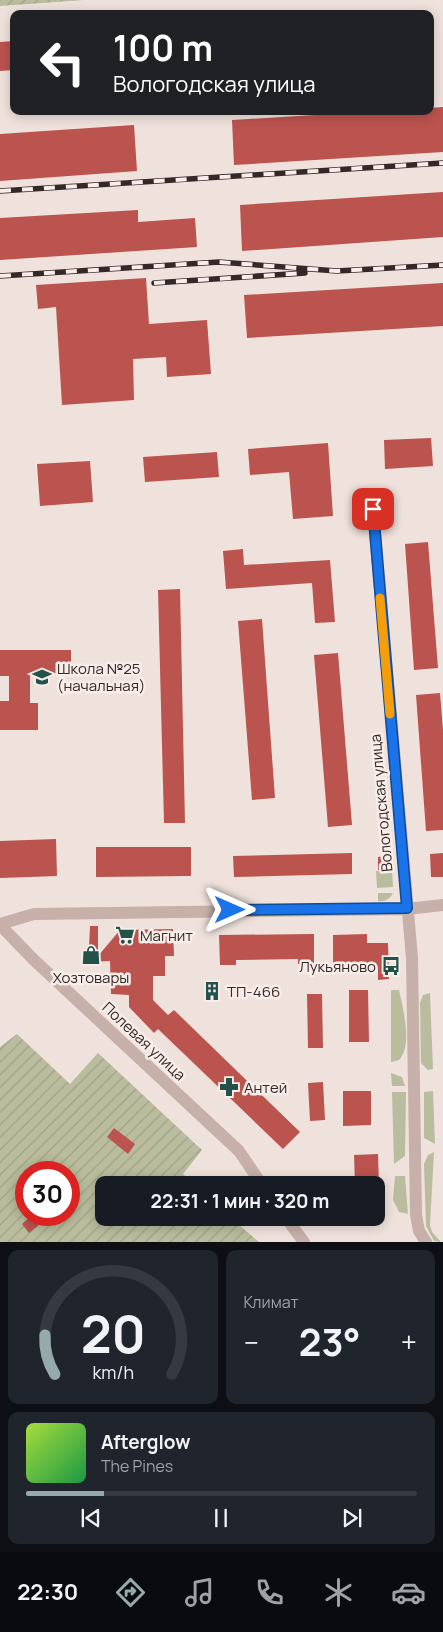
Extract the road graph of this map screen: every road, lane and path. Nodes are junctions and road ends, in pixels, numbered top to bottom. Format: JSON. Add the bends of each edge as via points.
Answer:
{"nodes":[{"id":1,"x":373,"y":509,"type":"dead end"},
{"id":2,"x":443,"y":905,"type":"edge"},
{"id":3,"x":407,"y":908,"type":"junction"},
{"id":4,"x":0,"y":924,"type":"edge"},
{"id":5,"x":256,"y":1176,"type":"edge"},
{"id":6,"x":292,"y":1226,"type":"edge"},
{"id":7,"x":304,"y":1242,"type":"edge"},
{"id":8,"x":426,"y":1242,"type":"edge"}],
"edges":[{"from":1,"to":3,"type":"street","name":"Вологодская улица"},
{"from":2,"to":3,"type":"street"},
{"from":3,"to":4,"type":"street","via":[[34,914]]},
{"from":3,"to":8,"type":"street","name":"Вологодская улица","via":[[412,958],[416,1214],[419,1231]]},
{"from":4,"to":5,"type":"street","name":"Полевая улица","via":[[34,960],[239,1152]]},
{"from":6,"to":7,"type":"street"}]}
